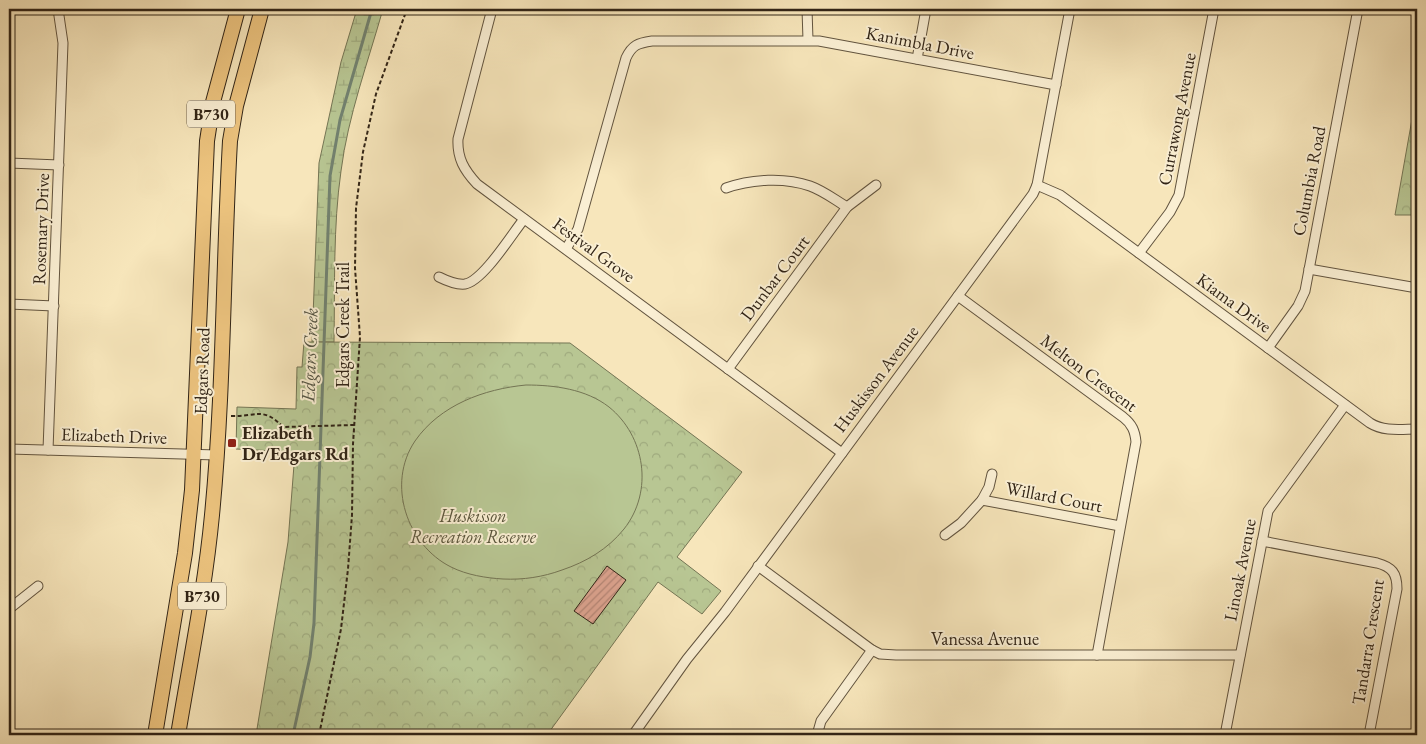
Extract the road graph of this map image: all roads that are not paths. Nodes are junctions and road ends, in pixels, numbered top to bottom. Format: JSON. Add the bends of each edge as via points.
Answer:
{"nodes":[{"id":1,"x":58,"y":9,"type":"edge"},
{"id":2,"x":238,"y":9,"type":"edge"},
{"id":3,"x":262,"y":9,"type":"edge"},
{"id":4,"x":492,"y":9,"type":"edge"},
{"id":5,"x":808,"y":9,"type":"edge"},
{"id":6,"x":926,"y":9,"type":"edge"},
{"id":7,"x":1070,"y":9,"type":"edge"},
{"id":8,"x":1214,"y":9,"type":"edge"},
{"id":9,"x":1358,"y":9,"type":"edge"},
{"id":10,"x":808,"y":40,"type":"junction"},
{"id":11,"x":917,"y":59,"type":"junction"},
{"id":12,"x":1056,"y":85,"type":"junction"},
{"id":13,"x":9,"y":163,"type":"edge"},
{"id":14,"x":59,"y":165,"type":"junction"},
{"id":15,"x":205,"y":171,"type":"junction"},
{"id":16,"x":228,"y":172,"type":"junction"},
{"id":17,"x":876,"y":185,"type":"dead end"},
{"id":18,"x":1037,"y":185,"type":"junction"},
{"id":19,"x":726,"y":188,"type":"dead end"},
{"id":20,"x":848,"y":207,"type":"junction"},
{"id":21,"x":524,"y":218,"type":"junction"},
{"id":22,"x":566,"y":249,"type":"junction"},
{"id":23,"x":1139,"y":253,"type":"junction"},
{"id":24,"x":1310,"y":269,"type":"junction"},
{"id":25,"x":439,"y":278,"type":"dead end"},
{"id":26,"x":1417,"y":288,"type":"edge"},
{"id":27,"x":958,"y":296,"type":"junction"},
{"id":28,"x":9,"y":304,"type":"edge"},
{"id":29,"x":54,"y":306,"type":"junction"},
{"id":30,"x":1268,"y":348,"type":"junction"},
{"id":31,"x":728,"y":369,"type":"junction"},
{"id":32,"x":1345,"y":405,"type":"junction"},
{"id":33,"x":1417,"y":429,"type":"edge"},
{"id":34,"x":9,"y":449,"type":"edge"},
{"id":35,"x":48,"y":450,"type":"junction"},
{"id":36,"x":842,"y":453,"type":"junction"},
{"id":37,"x":194,"y":454,"type":"junction"},
{"id":38,"x":217,"y":455,"type":"junction"},
{"id":39,"x":992,"y":474,"type":"dead end"},
{"id":40,"x":982,"y":500,"type":"junction"},
{"id":41,"x":1120,"y":526,"type":"junction"},
{"id":42,"x":945,"y":535,"type":"dead end"},
{"id":43,"x":1262,"y":541,"type":"junction"},
{"id":44,"x":758,"y":566,"type":"junction"},
{"id":45,"x":38,"y":586,"type":"dead end"},
{"id":46,"x":9,"y":609,"type":"edge"},
{"id":47,"x":872,"y":650,"type":"junction"},
{"id":48,"x":1096,"y":655,"type":"junction"},
{"id":49,"x":1240,"y":655,"type":"junction"},
{"id":50,"x":9,"y":690,"type":"edge"},
{"id":51,"x":9,"y":715,"type":"edge"},
{"id":52,"x":154,"y":735,"type":"edge"},
{"id":53,"x":178,"y":735,"type":"edge"},
{"id":54,"x":632,"y":735,"type":"edge"},
{"id":55,"x":817,"y":735,"type":"edge"},
{"id":56,"x":1225,"y":735,"type":"edge"},
{"id":57,"x":1369,"y":735,"type":"edge"}],
"edges":[{"from":1,"to":14,"type":"street","name":"Rosemary Drive","via":[[63,43]]},
{"from":2,"to":15,"type":"main road","name":"Edgars Road","number":"B730","via":[[213,102]]},
{"from":3,"to":16,"type":"main road","name":"Edgars Road","number":"B730","via":[[236,106]]},
{"from":4,"to":21,"type":"street","name":"Festival Grove","via":[[457,148],[466,172],[477,184]]},
{"from":5,"to":10,"type":"street"},
{"from":6,"to":11,"type":"street"},
{"from":7,"to":12,"type":"street","name":"Huskisson Avenue"},
{"from":8,"to":23,"type":"street","name":"Currawong Avenue","via":[[1179,195]]},
{"from":9,"to":24,"type":"street","name":"Columbia Road"},
{"from":10,"to":11,"type":"street","name":"Kanimbla Drive"},
{"from":10,"to":22,"type":"street","name":"Kanimbla Drive","via":[[652,41],[634,45],[626,58],[578,229]]},
{"from":11,"to":12,"type":"street","name":"Kanimbla Drive"},
{"from":12,"to":18,"type":"street","name":"Huskisson Avenue"},
{"from":13,"to":14,"type":"street"},
{"from":14,"to":29,"type":"street","name":"Rosemary Drive"},
{"from":15,"to":16,"type":"main road"},
{"from":15,"to":37,"type":"main road","name":"Edgars Road","number":"B730"},
{"from":16,"to":38,"type":"main road","name":"Edgars Road","number":"B730"},
{"from":17,"to":20,"type":"street","name":"Dunbar Court"},
{"from":18,"to":23,"type":"street","name":"Kiama Drive","via":[[1060,195]]},
{"from":18,"to":27,"type":"street","name":"Huskisson Avenue"},
{"from":19,"to":20,"type":"street","via":[[753,182],[799,183],[822,191]]},
{"from":20,"to":31,"type":"street","name":"Dunbar Court"},
{"from":21,"to":22,"type":"street","name":"Festival Grove"},
{"from":21,"to":25,"type":"street","via":[[476,279],[462,284]]},
{"from":22,"to":31,"type":"street","name":"Festival Grove"},
{"from":23,"to":30,"type":"street","name":"Kiama Drive"},
{"from":24,"to":26,"type":"street"},
{"from":24,"to":30,"type":"street","name":"Columbia Road","via":[[1298,306]]},
{"from":27,"to":36,"type":"street","name":"Huskisson Avenue"},
{"from":27,"to":41,"type":"street","name":"Melton Crescent","via":[[1129,422],[1136,434],[1136,442]]},
{"from":28,"to":29,"type":"street"},
{"from":29,"to":35,"type":"street","name":"Rosemary Drive"},
{"from":30,"to":32,"type":"street","name":"Kiama Drive"},
{"from":31,"to":36,"type":"street","name":"Festival Grove"},
{"from":32,"to":33,"type":"street","name":"Kiama Drive","via":[[1380,428]]},
{"from":32,"to":43,"type":"street","name":"Linoak Avenue","via":[[1273,503]]},
{"from":34,"to":35,"type":"street","name":"Elizabeth Drive"},
{"from":35,"to":37,"type":"street","name":"Elizabeth Drive"},
{"from":36,"to":44,"type":"street","name":"Huskisson Avenue"},
{"from":37,"to":38,"type":"street","name":"Elizabeth Drive"},
{"from":37,"to":52,"type":"main road","name":"Edgars Road","number":"B730","via":[[184,553]]},
{"from":38,"to":53,"type":"main road","name":"Edgars Road","number":"B730","via":[[204,576]]},
{"from":39,"to":40,"type":"street","name":"Willard Court"},
{"from":40,"to":41,"type":"street","name":"Willard Court"},
{"from":40,"to":42,"type":"street","name":"Willard Court","via":[[961,524]]},
{"from":41,"to":48,"type":"street","name":"Melton Crescent"},
{"from":43,"to":49,"type":"street","name":"Linoak Avenue"},
{"from":43,"to":57,"type":"street","name":"Tandarra Crescent","via":[[1377,562],[1394,571],[1397,589]]},
{"from":44,"to":47,"type":"street","name":"Vanessa Avenue"},
{"from":44,"to":54,"type":"street","name":"Huskisson Avenue"},
{"from":45,"to":46,"type":"street"},
{"from":47,"to":48,"type":"street","name":"Vanessa Avenue","via":[[896,655]]},
{"from":47,"to":55,"type":"street","via":[[821,720]]},
{"from":48,"to":49,"type":"street","name":"Vanessa Avenue"},
{"from":49,"to":56,"type":"street","name":"Linoak Avenue"},
{"from":50,"to":51,"type":"street"}]}
